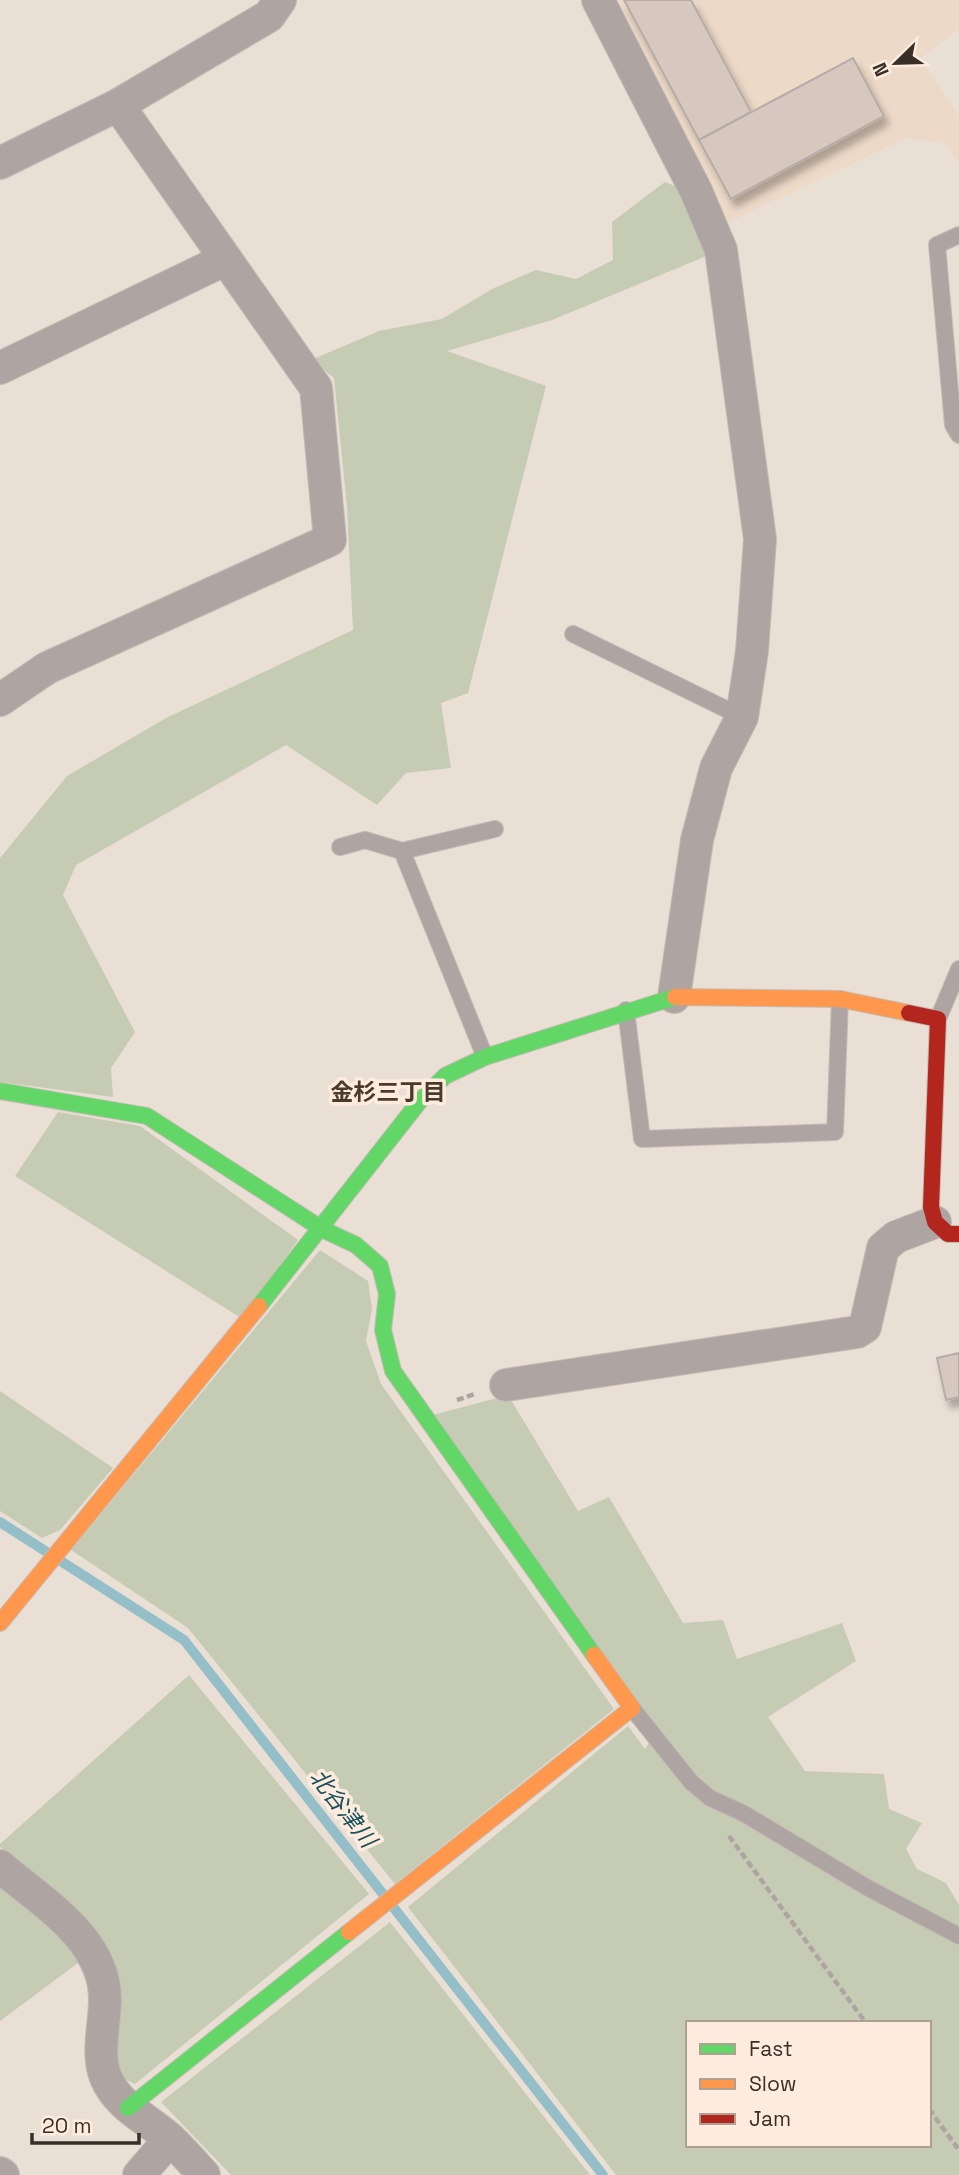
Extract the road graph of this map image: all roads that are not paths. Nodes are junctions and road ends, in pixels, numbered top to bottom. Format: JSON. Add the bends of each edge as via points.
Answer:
{"nodes":[{"id":1,"x":280,"y":0,"type":"edge"},
{"id":2,"x":598,"y":0,"type":"edge"},
{"id":3,"x":118,"y":105,"type":"junction"},
{"id":4,"x":0,"y":163,"type":"edge"},
{"id":5,"x":959,"y":235,"type":"edge"},
{"id":6,"x":224,"y":260,"type":"junction"},
{"id":7,"x":0,"y":368,"type":"edge"},
{"id":8,"x":959,"y":435,"type":"edge"},
{"id":9,"x":573,"y":634,"type":"dead end"},
{"id":10,"x":0,"y":700,"type":"edge"},
{"id":11,"x":742,"y":717,"type":"junction"},
{"id":12,"x":495,"y":829,"type":"dead end"},
{"id":13,"x":340,"y":847,"type":"dead end"},
{"id":14,"x":402,"y":851,"type":"junction"},
{"id":15,"x":959,"y":969,"type":"edge"},
{"id":16,"x":674,"y":997,"type":"junction"},
{"id":17,"x":840,"y":999,"type":"junction"},
{"id":18,"x":626,"y":1010,"type":"junction"},
{"id":19,"x":938,"y":1018,"type":"junction"},
{"id":20,"x":485,"y":1057,"type":"junction"},
{"id":21,"x":0,"y":1091,"type":"edge"},
{"id":22,"x":947,"y":1228,"type":"edge"},
{"id":23,"x":321,"y":1229,"type":"junction"},
{"id":24,"x":506,"y":1385,"type":"road end"},
{"id":25,"x":0,"y":1623,"type":"edge"},
{"id":26,"x":632,"y":1708,"type":"junction"},
{"id":27,"x":0,"y":1866,"type":"edge"},
{"id":28,"x":959,"y":1936,"type":"edge"},
{"id":29,"x":128,"y":2108,"type":"junction"},
{"id":30,"x":170,"y":2138,"type":"junction"},
{"id":31,"x":139,"y":2175,"type":"edge"},
{"id":32,"x":204,"y":2175,"type":"edge"}],
"edges":[{"from":1,"to":3,"type":"street","via":[[269,16]]},
{"from":2,"to":11,"type":"street","via":[[696,191],[721,250],[760,539]]},
{"from":3,"to":4,"type":"street"},
{"from":3,"to":6,"type":"street"},
{"from":5,"to":8,"type":"lane","via":[[937,246],[953,425]]},
{"from":6,"to":7,"type":"street"},
{"from":6,"to":10,"type":"street","via":[[316,388],[330,540],[47,667]]},
{"from":9,"to":11,"type":"lane"},
{"from":11,"to":16,"type":"street","via":[[716,768],[696,841]]},
{"from":12,"to":14,"type":"lane"},
{"from":13,"to":14,"type":"lane","via":[[365,840]]},
{"from":14,"to":20,"type":"lane"},
{"from":15,"to":19,"type":"lane"},
{"from":16,"to":17,"type":"street"},
{"from":16,"to":18,"type":"street"},
{"from":17,"to":18,"type":"lane","via":[[835,1132],[642,1139]]},
{"from":17,"to":19,"type":"street"},
{"from":18,"to":20,"type":"street"},
{"from":19,"to":22,"type":"street","via":[[931,1206]]},
{"from":20,"to":23,"type":"street","via":[[444,1076],[419,1102]]},
{"from":21,"to":23,"type":"street","via":[[147,1116]]},
{"from":22,"to":24,"type":"street","via":[[896,1237],[883,1248],[865,1327],[857,1332]]},
{"from":23,"to":25,"type":"street"},
{"from":23,"to":26,"type":"street","via":[[356,1244],[380,1266],[387,1294],[383,1330],[393,1371]]},
{"from":26,"to":28,"type":"lane","via":[[709,1798]]},
{"from":26,"to":29,"type":"street"},
{"from":27,"to":29,"type":"street","via":[[78,1933],[94,1955],[105,1997],[100,2061],[107,2081]]},
{"from":29,"to":30,"type":"street"},
{"from":30,"to":31,"type":"street"},
{"from":30,"to":32,"type":"street"}]}
